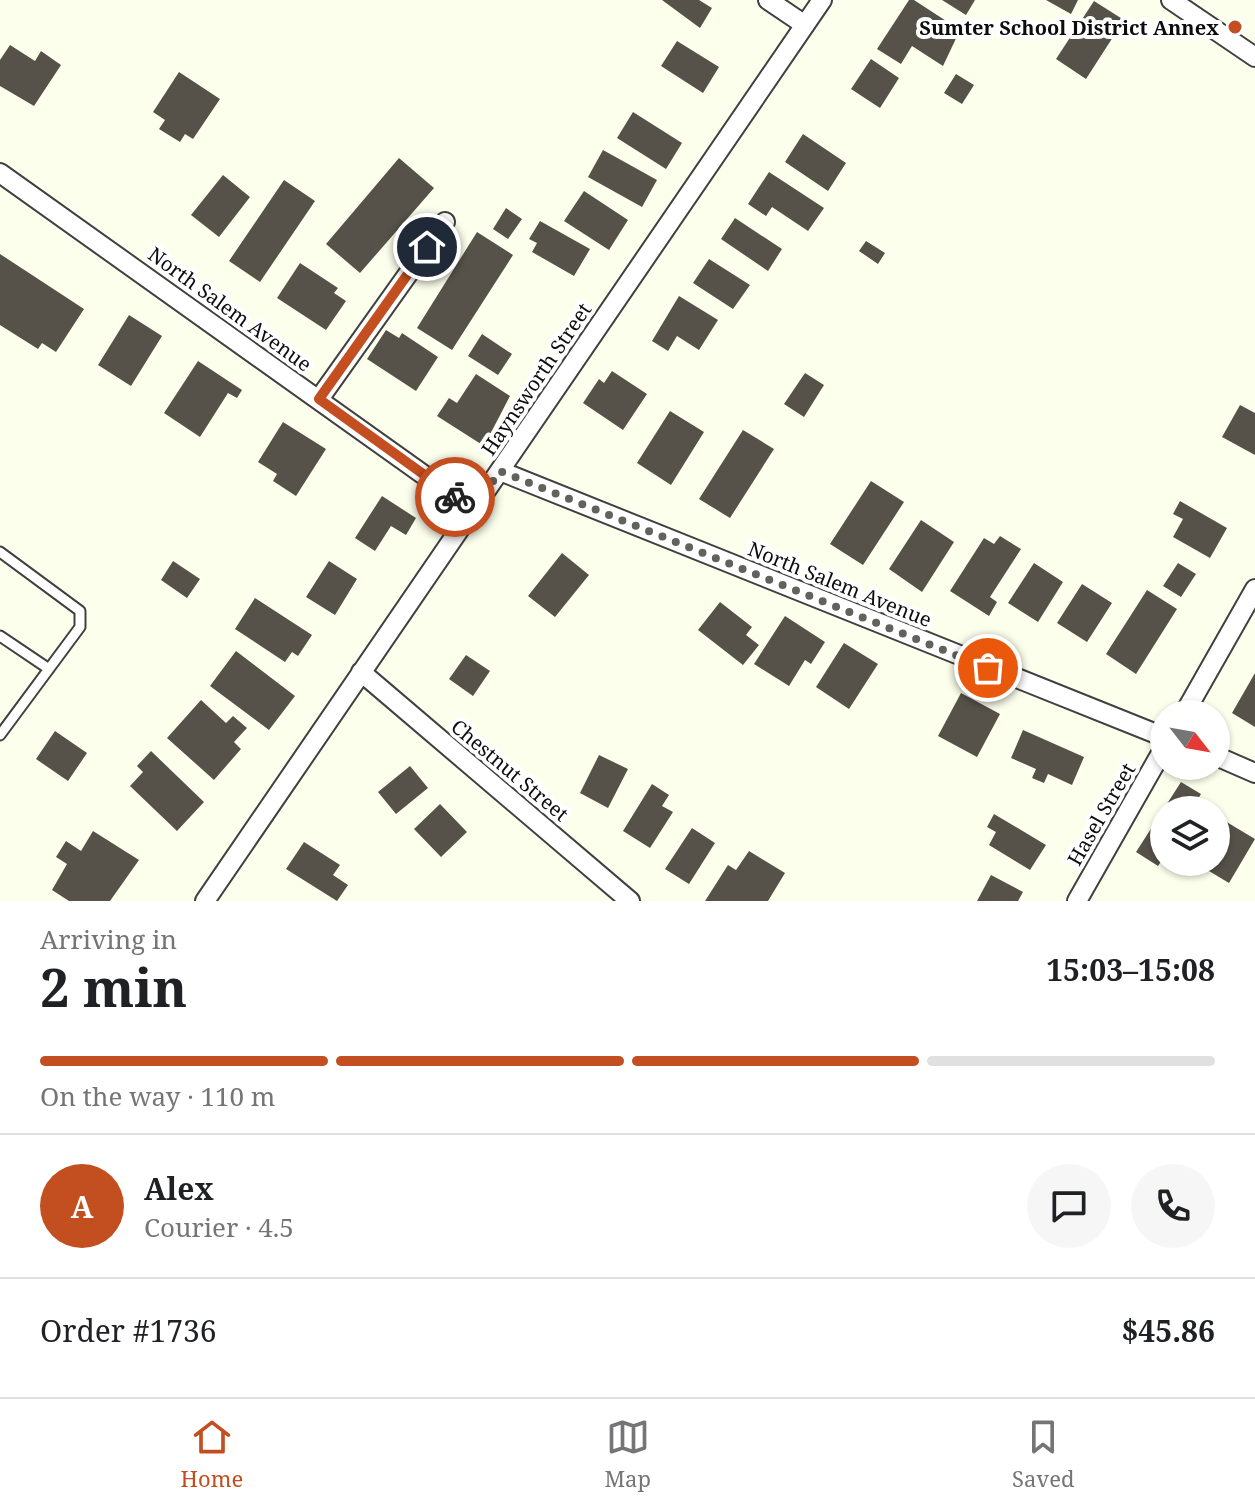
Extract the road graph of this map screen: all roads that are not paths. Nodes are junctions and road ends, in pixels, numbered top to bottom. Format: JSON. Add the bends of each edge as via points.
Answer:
{"nodes":[{"id":1,"x":768,"y":0,"type":"edge"},
{"id":2,"x":822,"y":0,"type":"edge"},
{"id":3,"x":1171,"y":0,"type":"edge"},
{"id":4,"x":805,"y":25,"type":"junction"},
{"id":5,"x":1255,"y":57,"type":"edge"},
{"id":6,"x":0,"y":173,"type":"edge"},
{"id":7,"x":445,"y":222,"type":"dead end"},
{"id":8,"x":319,"y":399,"type":"junction"},
{"id":9,"x":500,"y":471,"type":"junction"},
{"id":10,"x":473,"y":510,"type":"junction"},
{"id":11,"x":0,"y":552,"type":"edge"},
{"id":12,"x":1255,"y":589,"type":"edge"},
{"id":13,"x":0,"y":636,"type":"edge"},
{"id":14,"x":49,"y":669,"type":"junction"},
{"id":15,"x":361,"y":672,"type":"junction"},
{"id":16,"x":1192,"y":700,"type":"edge"},
{"id":17,"x":1150,"y":731,"type":"edge"},
{"id":18,"x":0,"y":735,"type":"edge"},
{"id":19,"x":1230,"y":762,"type":"edge"},
{"id":20,"x":1150,"y":773,"type":"edge"},
{"id":21,"x":1255,"y":773,"type":"edge"},
{"id":22,"x":205,"y":901,"type":"edge"},
{"id":23,"x":630,"y":901,"type":"edge"},
{"id":24,"x":1077,"y":901,"type":"edge"}],
"edges":[{"from":1,"to":4,"type":"street"},
{"from":2,"to":4,"type":"street","name":"Haynsworth Street"},
{"from":3,"to":5,"type":"street"},
{"from":4,"to":9,"type":"street","name":"Haynsworth Street"},
{"from":6,"to":8,"type":"street","name":"North Salem Avenue"},
{"from":7,"to":8,"type":"street"},
{"from":8,"to":10,"type":"street","name":"North Salem Avenue"},
{"from":9,"to":10,"type":"street","name":"Haynsworth Street"},
{"from":9,"to":17,"type":"street","name":"North Salem Avenue"},
{"from":10,"to":15,"type":"street","name":"Haynsworth Street"},
{"from":11,"to":14,"type":"lane","via":[[80,611],[80,627]]},
{"from":12,"to":16,"type":"street"},
{"from":13,"to":14,"type":"lane"},
{"from":14,"to":18,"type":"lane"},
{"from":15,"to":22,"type":"street","name":"Haynsworth Street"},
{"from":15,"to":23,"type":"street","name":"Chestnut Street"},
{"from":19,"to":21,"type":"street"},
{"from":20,"to":24,"type":"street","name":"Hasel Street"}]}
